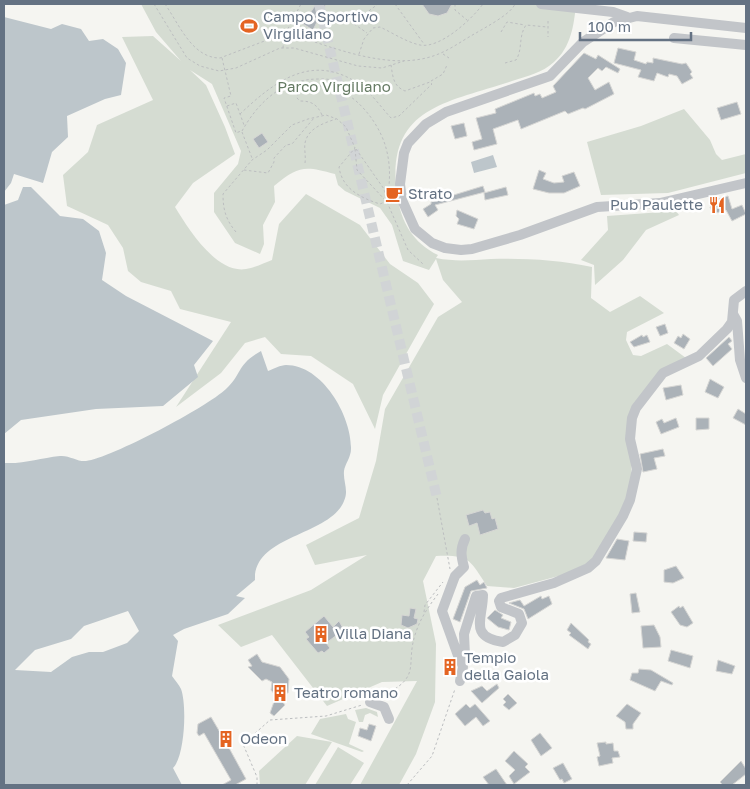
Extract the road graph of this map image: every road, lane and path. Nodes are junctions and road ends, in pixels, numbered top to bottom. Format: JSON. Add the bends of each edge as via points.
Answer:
{"nodes":[{"id":1,"x":154,"y":4,"type":"edge"},
{"id":2,"x":165,"y":4,"type":"edge"},
{"id":3,"x":301,"y":4,"type":"edge"},
{"id":4,"x":378,"y":4,"type":"edge"},
{"id":5,"x":395,"y":4,"type":"edge"},
{"id":6,"x":455,"y":4,"type":"edge"},
{"id":7,"x":483,"y":4,"type":"edge"},
{"id":8,"x":515,"y":4,"type":"edge"},
{"id":9,"x":541,"y":4,"type":"edge"},
{"id":10,"x":627,"y":17,"type":"junction"},
{"id":11,"x":350,"y":21,"type":"dead end"},
{"id":12,"x":468,"y":21,"type":"junction"},
{"id":13,"x":548,"y":21,"type":"dead end"},
{"id":14,"x":353,"y":23,"type":"junction"},
{"id":15,"x":526,"y":25,"type":"junction"},
{"id":16,"x":547,"y":27,"type":"junction"},
{"id":17,"x":746,"y":28,"type":"edge"},
{"id":18,"x":501,"y":32,"type":"dead end"},
{"id":19,"x":367,"y":33,"type":"junction"},
{"id":20,"x":284,"y":36,"type":"junction"},
{"id":21,"x":548,"y":37,"type":"dead end"},
{"id":22,"x":674,"y":38,"type":"dead end"},
{"id":23,"x":425,"y":45,"type":"junction"},
{"id":24,"x":746,"y":45,"type":"edge"},
{"id":25,"x":283,"y":48,"type":"junction"},
{"id":26,"x":442,"y":53,"type":"junction"},
{"id":27,"x":359,"y":55,"type":"junction"},
{"id":28,"x":222,"y":58,"type":"junction"},
{"id":29,"x":449,"y":58,"type":"dead end"},
{"id":30,"x":409,"y":60,"type":"junction"},
{"id":31,"x":505,"y":63,"type":"dead end"},
{"id":32,"x":390,"y":65,"type":"junction"},
{"id":33,"x":447,"y":65,"type":"dead end"},
{"id":34,"x":225,"y":71,"type":"junction"},
{"id":35,"x":430,"y":82,"type":"junction"},
{"id":36,"x":348,"y":94,"type":"junction"},
{"id":37,"x":227,"y":106,"type":"junction"},
{"id":38,"x":240,"y":114,"type":"junction"},
{"id":39,"x":322,"y":116,"type":"junction"},
{"id":40,"x":314,"y":117,"type":"junction"},
{"id":41,"x":337,"y":119,"type":"junction"},
{"id":42,"x":245,"y":126,"type":"junction"},
{"id":43,"x":242,"y":131,"type":"junction"},
{"id":44,"x":356,"y":148,"type":"junction"},
{"id":45,"x":252,"y":160,"type":"junction"},
{"id":46,"x":304,"y":163,"type":"dead end"},
{"id":47,"x":243,"y":170,"type":"junction"},
{"id":48,"x":746,"y":184,"type":"edge"},
{"id":49,"x":387,"y":201,"type":"junction"},
{"id":50,"x":398,"y":204,"type":"dead end"},
{"id":51,"x":236,"y":232,"type":"dead end"},
{"id":52,"x":424,"y":264,"type":"dead end"},
{"id":53,"x":746,"y":291,"type":"edge"},
{"id":54,"x":733,"y":314,"type":"junction"},
{"id":55,"x":746,"y":378,"type":"edge"},
{"id":56,"x":437,"y":498,"type":"tunnel mouth"},
{"id":57,"x":465,"y":540,"type":"dead end"},
{"id":58,"x":450,"y":565,"type":"dead end"},
{"id":59,"x":447,"y":576,"type":"dead end"},
{"id":60,"x":446,"y":583,"type":"dead end"},
{"id":61,"x":424,"y":613,"type":"junction"},
{"id":62,"x":461,"y":661,"type":"junction"},
{"id":63,"x":458,"y":681,"type":"joint"},
{"id":64,"x":370,"y":702,"type":"junction"},
{"id":65,"x":389,"y":718,"type":"dead end"},
{"id":66,"x":257,"y":785,"type":"edge"},
{"id":67,"x":408,"y":785,"type":"edge"}],
"edges":[{"from":1,"to":34,"type":"path","via":[[187,58],[200,66]]},
{"from":2,"to":28,"type":"path","via":[[194,48],[204,55]]},
{"from":3,"to":20,"type":"path"},
{"from":4,"to":14,"type":"path"},
{"from":5,"to":23,"type":"path"},
{"from":6,"to":12,"type":"path","via":[[456,10]]},
{"from":7,"to":12,"type":"path"},
{"from":8,"to":26,"type":"path","via":[[512,10]]},
{"from":9,"to":10,"type":"street","via":[[613,12]]},
{"from":10,"to":17,"type":"street"},
{"from":10,"to":48,"type":"street","via":[[591,35],[550,76],[446,112],[417,132],[404,154],[401,172],[402,200],[415,229],[432,243],[445,248],[472,249],[598,207],[660,203]]},
{"from":11,"to":14,"type":"path"},
{"from":12,"to":23,"type":"path","via":[[434,44]]},
{"from":13,"to":16,"type":"path"},
{"from":14,"to":19,"type":"path"},
{"from":15,"to":16,"type":"path"},
{"from":15,"to":18,"type":"path","via":[[507,22]]},
{"from":15,"to":31,"type":"path","via":[[520,53],[516,60]]},
{"from":16,"to":21,"type":"path"},
{"from":19,"to":23,"type":"path","via":[[380,27]]},
{"from":19,"to":27,"type":"path"},
{"from":20,"to":25,"type":"path"},
{"from":20,"to":27,"type":"path","via":[[298,36]]},
{"from":20,"to":28,"type":"path","via":[[275,36]]},
{"from":22,"to":24,"type":"street"},
{"from":25,"to":32,"type":"path","via":[[294,48],[358,66],[382,68]]},
{"from":25,"to":34,"type":"path"},
{"from":26,"to":29,"type":"path"},
{"from":26,"to":30,"type":"path"},
{"from":27,"to":30,"type":"path","via":[[392,61]]},
{"from":28,"to":34,"type":"path"},
{"from":30,"to":32,"type":"path"},
{"from":32,"to":35,"type":"path","via":[[394,83],[405,91]]},
{"from":33,"to":35,"type":"path","via":[[444,74]]},
{"from":34,"to":37,"type":"path","via":[[232,96],[224,98]]},
{"from":35,"to":38,"type":"path","via":[[432,84],[426,92],[399,116],[391,118],[358,82],[330,72],[307,71],[290,75],[271,87]]},
{"from":36,"to":39,"type":"path","via":[[330,86],[298,94],[300,101],[316,105]]},
{"from":36,"to":42,"type":"path","via":[[342,84],[333,79],[302,79],[271,95]]},
{"from":36,"to":49,"type":"path","via":[[378,129],[386,146],[390,181]]},
{"from":37,"to":38,"type":"path","via":[[236,103]]},
{"from":37,"to":43,"type":"path","via":[[236,132]]},
{"from":38,"to":42,"type":"path"},
{"from":39,"to":40,"type":"path"},
{"from":39,"to":41,"type":"path"},
{"from":40,"to":45,"type":"path","via":[[292,125]]},
{"from":40,"to":47,"type":"path","via":[[292,144],[286,145],[274,158],[268,173]]},
{"from":41,"to":44,"type":"path","via":[[346,127]]},
{"from":41,"to":46,"type":"path","via":[[309,134]]},
{"from":42,"to":43,"type":"path"},
{"from":43,"to":45,"type":"path"},
{"from":44,"to":49,"type":"path","via":[[384,189]]},
{"from":44,"to":49,"type":"path","via":[[357,170]]},
{"from":44,"to":49,"type":"path","via":[[339,168],[340,179],[354,192],[373,202]]},
{"from":45,"to":47,"type":"path"},
{"from":47,"to":51,"type":"path","via":[[222,194],[228,223]]},
{"from":49,"to":50,"type":"path"},
{"from":49,"to":52,"type":"path","via":[[408,250]]},
{"from":53,"to":54,"type":"street","via":[[736,297]]},
{"from":54,"to":55,"type":"street","via":[[737,321],[740,360]]},
{"from":54,"to":62,"type":"street","via":[[727,330],[699,356],[663,373],[636,408],[630,439],[637,469],[630,510],[596,561],[588,568],[533,591],[501,598],[498,601],[501,607],[515,611],[521,618],[520,628],[511,639],[502,642],[487,637],[481,631],[479,615],[483,595],[476,596],[466,625],[465,656]]},
{"from":56,"to":58,"type":"path"},
{"from":57,"to":62,"type":"street","via":[[461,546],[462,570],[454,576],[442,612]]},
{"from":59,"to":61,"type":"path","via":[[425,605]]},
{"from":60,"to":61,"type":"path"},
{"from":61,"to":64,"type":"path","via":[[412,645],[410,674],[392,692]]},
{"from":62,"to":63,"type":"street","via":[[463,667]]},
{"from":63,"to":67,"type":"path","via":[[432,756]]},
{"from":64,"to":65,"type":"street","via":[[384,707]]},
{"from":64,"to":66,"type":"path","via":[[326,716],[270,720],[243,744],[257,777]]}]}
